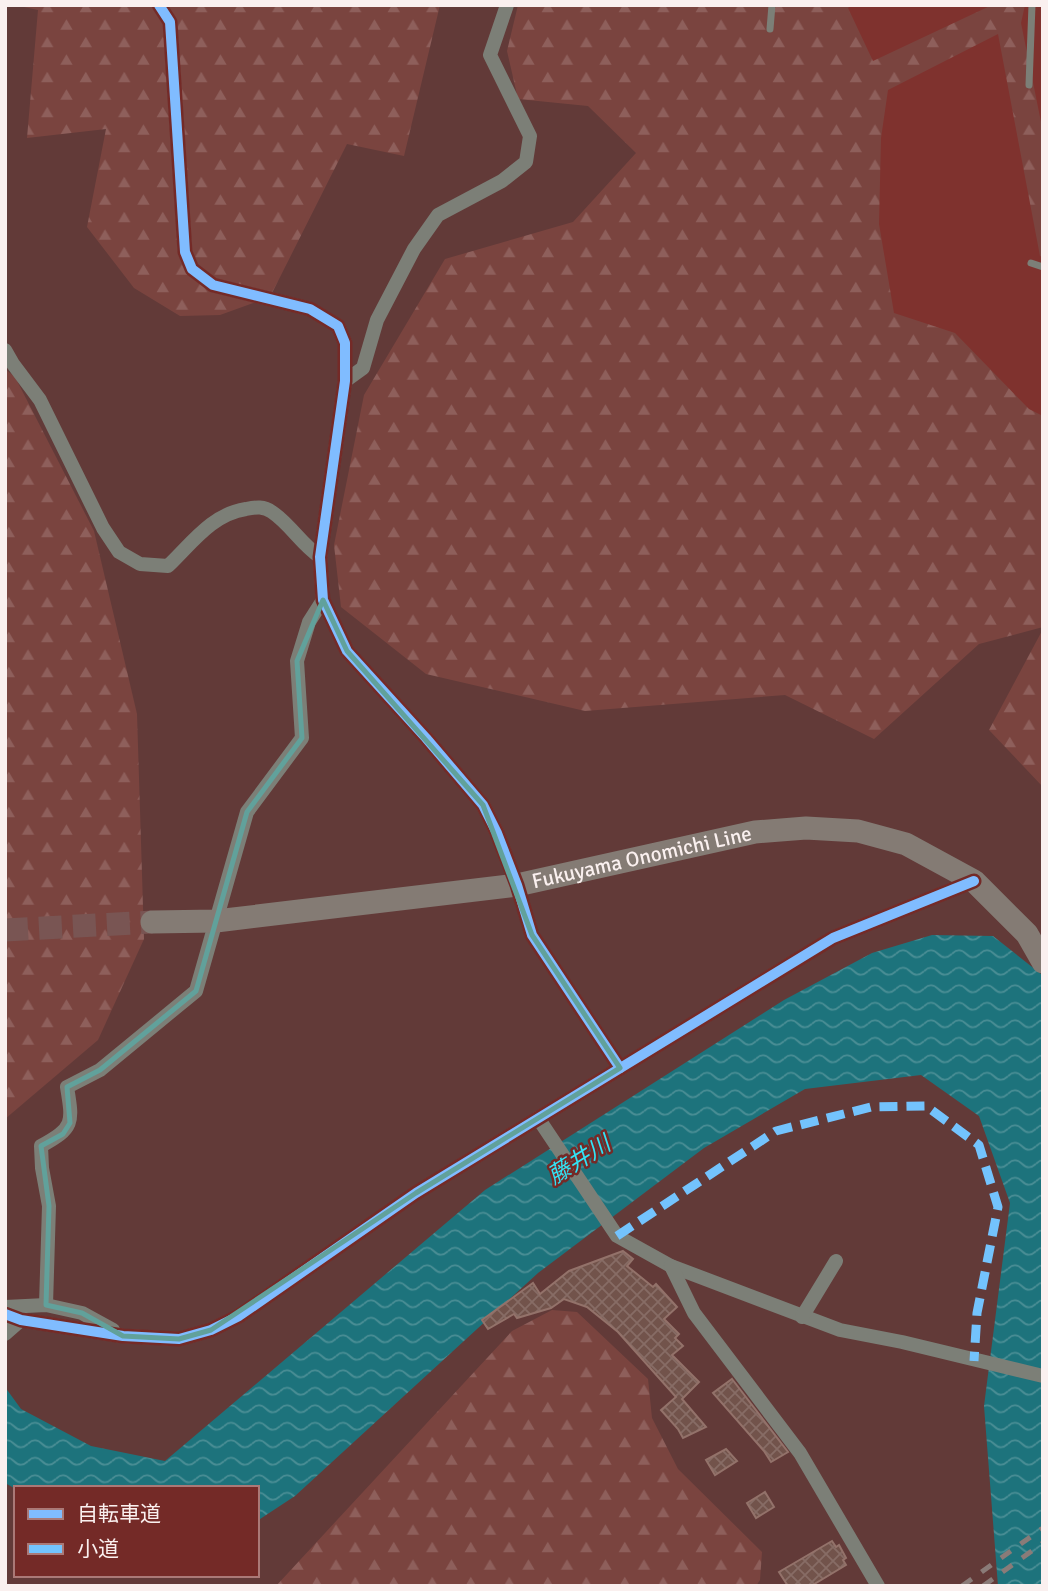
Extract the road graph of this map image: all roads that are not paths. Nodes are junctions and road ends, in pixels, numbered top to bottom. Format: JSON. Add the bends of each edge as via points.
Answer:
{"nodes":[{"id":1,"x":159,"y":5,"type":"edge"},
{"id":2,"x":507,"y":5,"type":"edge"},
{"id":3,"x":772,"y":5,"type":"edge"},
{"id":4,"x":1032,"y":5,"type":"edge"},
{"id":5,"x":770,"y":29,"type":"dead end"},
{"id":6,"x":1029,"y":85,"type":"dead end"},
{"id":7,"x":1031,"y":262,"type":"dead end"},
{"id":8,"x":1043,"y":267,"type":"edge"},
{"id":9,"x":5,"y":349,"type":"edge"},
{"id":10,"x":345,"y":381,"type":"junction"},
{"id":11,"x":320,"y":557,"type":"junction"},
{"id":12,"x":323,"y":600,"type":"junction"},
{"id":13,"x":974,"y":881,"type":"junction"},
{"id":14,"x":517,"y":885,"type":"junction"},
{"id":15,"x":216,"y":921,"type":"junction"},
{"id":16,"x":152,"y":922,"type":"tunnel mouth"},
{"id":17,"x":1043,"y":962,"type":"edge"},
{"id":18,"x":620,"y":1068,"type":"junction"},
{"id":19,"x":541,"y":1124,"type":"junction"},
{"id":20,"x":836,"y":1261,"type":"dead end"},
{"id":21,"x":671,"y":1266,"type":"junction"},
{"id":22,"x":46,"y":1305,"type":"junction"},
{"id":23,"x":5,"y":1307,"type":"edge"},
{"id":24,"x":5,"y":1314,"type":"edge"},
{"id":25,"x":802,"y":1317,"type":"junction"},
{"id":26,"x":21,"y":1320,"type":"junction"},
{"id":27,"x":6,"y":1333,"type":"edge"},
{"id":28,"x":123,"y":1336,"type":"junction"},
{"id":29,"x":1043,"y":1376,"type":"edge"},
{"id":30,"x":878,"y":1586,"type":"edge"}],
"edges":[{"from":1,"to":10,"type":"street","via":[[170,22],[185,252],[192,269],[213,285],[310,309],[338,326],[345,343]]},
{"from":2,"to":10,"type":"street","via":[[490,55],[530,136],[526,162],[502,181],[438,215],[414,249],[377,320],[363,368]]},
{"from":3,"to":5,"type":"lane"},
{"from":4,"to":6,"type":"lane"},
{"from":7,"to":8,"type":"lane"},
{"from":9,"to":11,"type":"street","via":[[40,400],[119,552],[140,565],[169,566],[214,520],[235,510],[262,507]]},
{"from":10,"to":11,"type":"street"},
{"from":11,"to":12,"type":"street"},
{"from":12,"to":14,"type":"street","via":[[347,651],[482,805]]},
{"from":12,"to":15,"type":"street","via":[[309,622],[297,660],[303,738],[247,812]]},
{"from":13,"to":14,"type":"main road","name":"Fukuyama Onomichi Line","via":[[906,844],[858,831],[806,828],[755,832]]},
{"from":13,"to":17,"type":"main road","name":"Fukuyama Onomichi Line","via":[[1027,934]]},
{"from":13,"to":18,"type":"street","via":[[833,937]]},
{"from":14,"to":15,"type":"main road","name":"Fukuyama Onomichi Line"},
{"from":14,"to":18,"type":"street","via":[[532,935]]},
{"from":15,"to":16,"type":"main road","name":"Fukuyama Onomichi Line"},
{"from":15,"to":22,"type":"street","via":[[196,991],[100,1070],[67,1087],[70,1123],[63,1134],[41,1146],[49,1206]]},
{"from":18,"to":19,"type":"street"},
{"from":19,"to":21,"type":"street","via":[[617,1236]]},
{"from":19,"to":28,"type":"street","via":[[416,1193],[211,1331],[179,1339]]},
{"from":20,"to":25,"type":"street"},
{"from":21,"to":25,"type":"street"},
{"from":21,"to":30,"type":"street","via":[[694,1313],[800,1453]]},
{"from":22,"to":23,"type":"street"},
{"from":22,"to":28,"type":"street","via":[[82,1313]]},
{"from":24,"to":26,"type":"street"},
{"from":25,"to":29,"type":"street"},
{"from":26,"to":27,"type":"street"},
{"from":26,"to":28,"type":"street"}]}
